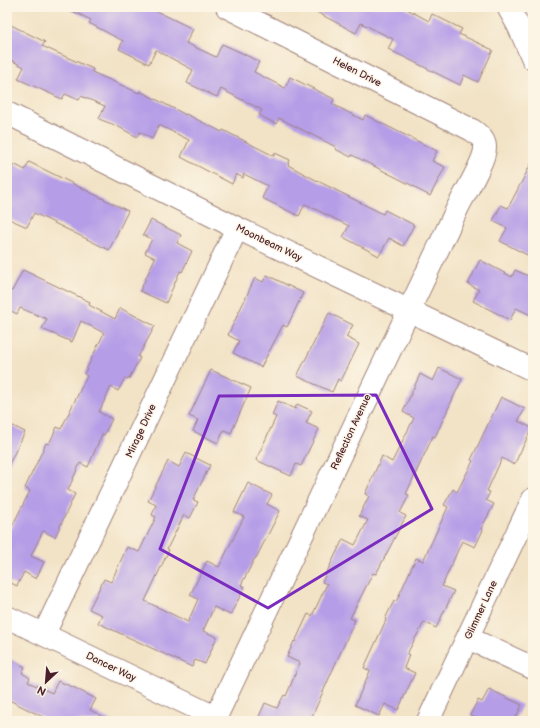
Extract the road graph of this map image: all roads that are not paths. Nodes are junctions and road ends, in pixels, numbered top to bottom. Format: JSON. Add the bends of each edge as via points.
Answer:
{"nodes":[{"id":1,"x":227,"y":7,"type":"edge"},
{"id":2,"x":508,"y":7,"type":"edge"},
{"id":3,"x":533,"y":59,"type":"edge"},
{"id":4,"x":7,"y":113,"type":"edge"},
{"id":5,"x":484,"y":142,"type":"joint"},
{"id":6,"x":237,"y":228,"type":"junction"},
{"id":7,"x":409,"y":311,"type":"junction"},
{"id":8,"x":533,"y":370,"type":"edge"},
{"id":9,"x":533,"y":499,"type":"edge"},
{"id":10,"x":7,"y":617,"type":"edge"},
{"id":11,"x":44,"y":634,"type":"junction"},
{"id":12,"x":468,"y":638,"type":"junction"},
{"id":13,"x":533,"y":668,"type":"edge"},
{"id":14,"x":215,"y":719,"type":"edge"},
{"id":15,"x":428,"y":721,"type":"edge"}],
"edges":[{"from":1,"to":5,"type":"street","name":"Helen Drive","via":[[472,130]]},
{"from":2,"to":3,"type":"street"},
{"from":4,"to":6,"type":"street","name":"Moonbeam Way"},
{"from":5,"to":7,"type":"street","name":"Reflection Avenue","via":[[483,159]]},
{"from":6,"to":7,"type":"street","name":"Moonbeam Way"},
{"from":6,"to":11,"type":"street","name":"Mirage Drive"},
{"from":7,"to":8,"type":"street","name":"Moonbeam Way"},
{"from":7,"to":14,"type":"street","name":"Reflection Avenue"},
{"from":9,"to":12,"type":"street","name":"Glimmer Lane"},
{"from":10,"to":11,"type":"street","name":"Dancer Way"},
{"from":11,"to":14,"type":"street","name":"Dancer Way"},
{"from":12,"to":13,"type":"street"},
{"from":12,"to":15,"type":"street","name":"Glimmer Lane"}]}
